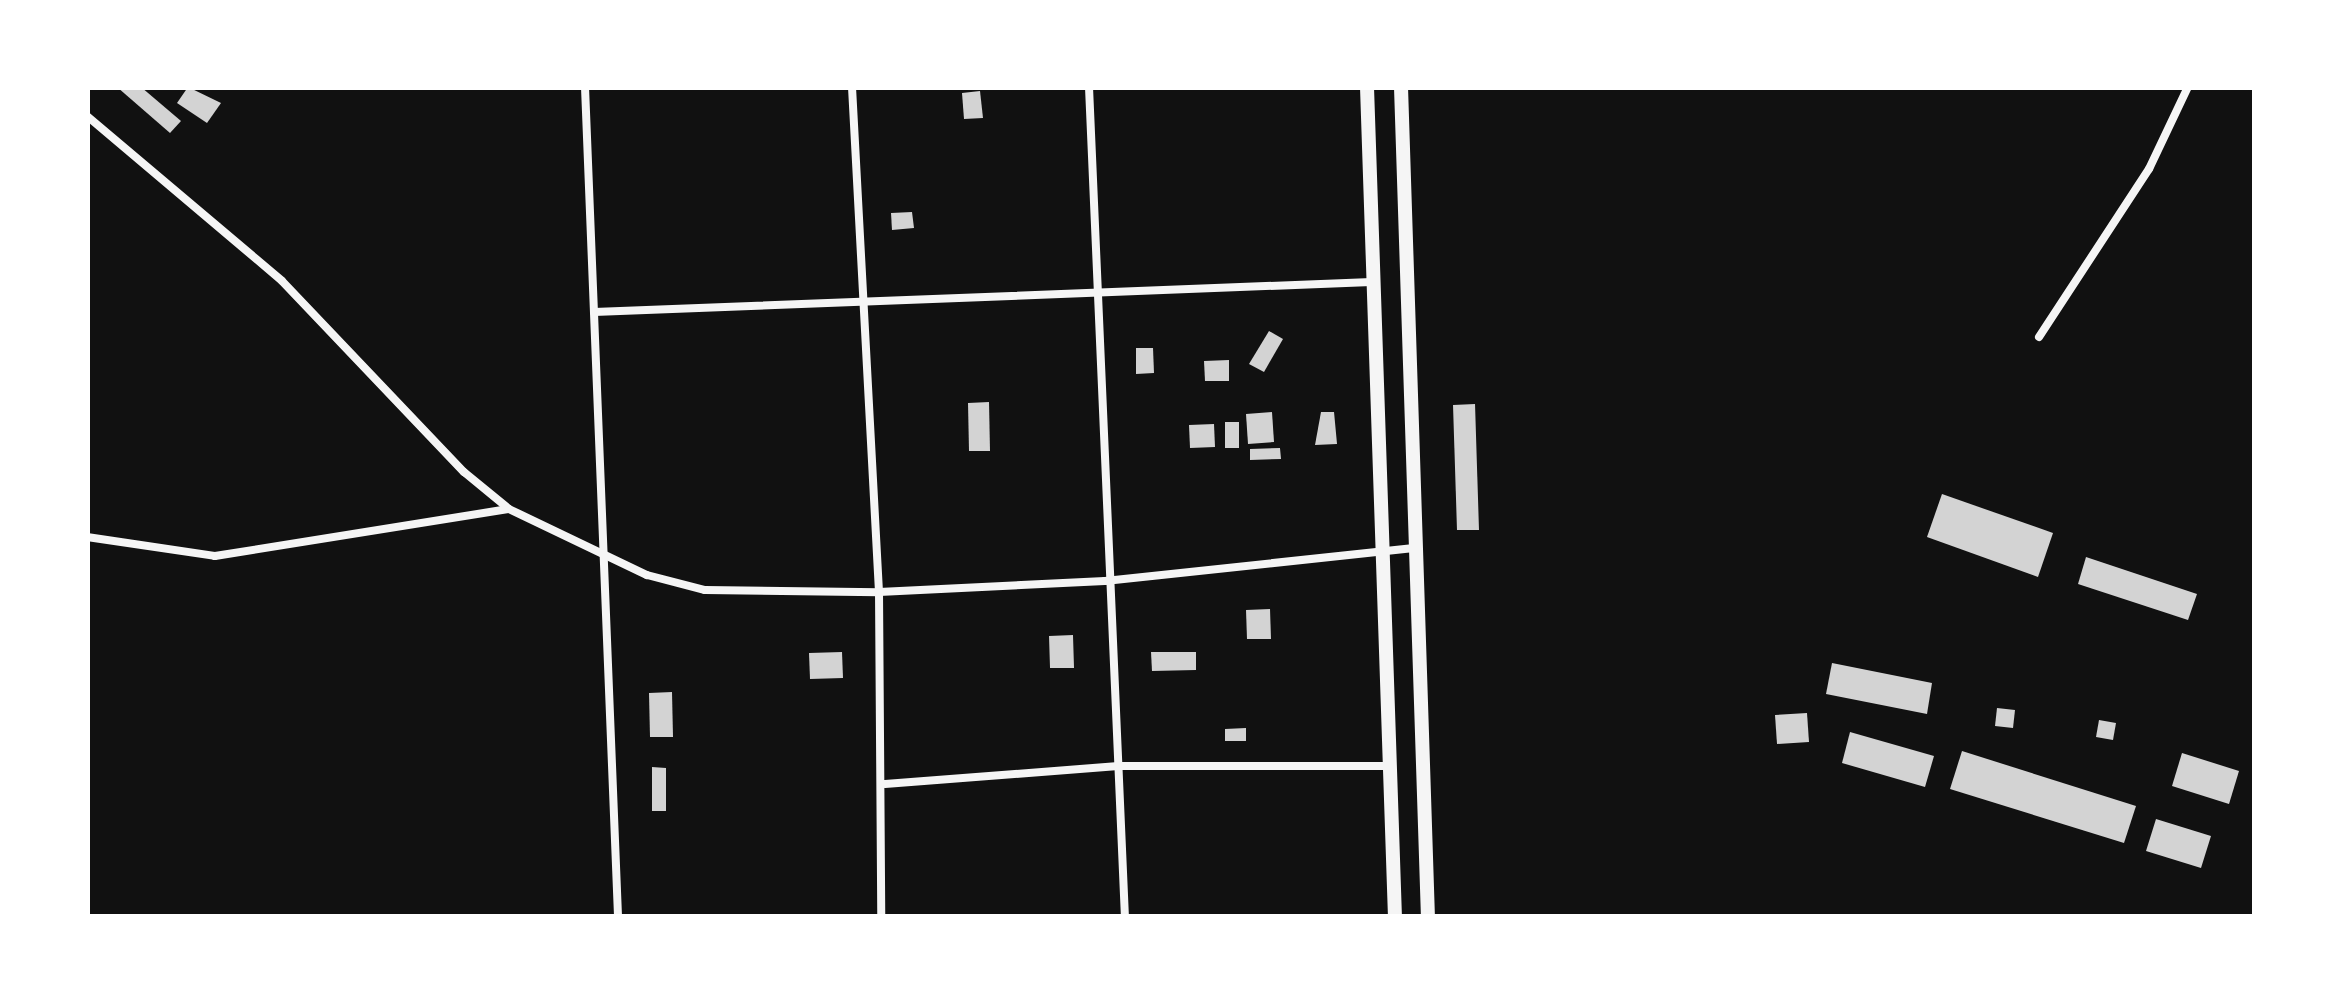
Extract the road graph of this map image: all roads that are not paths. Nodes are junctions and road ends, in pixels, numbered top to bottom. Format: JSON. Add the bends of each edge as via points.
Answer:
{"nodes":[{"id":1,"x":585,"y":87,"type":"edge"},
{"id":2,"x":852,"y":87,"type":"edge"},
{"id":3,"x":1088,"y":87,"type":"edge"},
{"id":4,"x":1367,"y":87,"type":"edge"},
{"id":5,"x":1401,"y":87,"type":"edge"},
{"id":6,"x":2188,"y":87,"type":"edge"},
{"id":7,"x":87,"y":116,"type":"edge"},
{"id":8,"x":1371,"y":282,"type":"junction"},
{"id":9,"x":1096,"y":290,"type":"junction"},
{"id":10,"x":861,"y":300,"type":"junction"},
{"id":11,"x":594,"y":312,"type":"junction"},
{"id":12,"x":2038,"y":337,"type":"dead end"},
{"id":13,"x":509,"y":509,"type":"junction"},
{"id":14,"x":87,"y":537,"type":"edge"},
{"id":15,"x":1416,"y":548,"type":"junction"},
{"id":16,"x":1385,"y":550,"type":"junction"},
{"id":17,"x":605,"y":551,"type":"junction"},
{"id":18,"x":1105,"y":580,"type":"junction"},
{"id":19,"x":879,"y":592,"type":"junction"},
{"id":20,"x":1118,"y":766,"type":"junction"},
{"id":21,"x":1389,"y":766,"type":"junction"},
{"id":22,"x":885,"y":784,"type":"junction"},
{"id":23,"x":618,"y":917,"type":"edge"},
{"id":24,"x":880,"y":917,"type":"edge"},
{"id":25,"x":1125,"y":917,"type":"edge"},
{"id":26,"x":1395,"y":917,"type":"edge"},
{"id":27,"x":1428,"y":917,"type":"edge"}],
"edges":[{"from":1,"to":11,"type":"street"},
{"from":2,"to":10,"type":"street"},
{"from":3,"to":9,"type":"street"},
{"from":4,"to":8,"type":"highway"},
{"from":5,"to":15,"type":"highway"},
{"from":6,"to":12,"type":"street","via":[[2150,170]]},
{"from":7,"to":13,"type":"street","via":[[282,281]]},
{"from":8,"to":9,"type":"street"},
{"from":8,"to":16,"type":"highway"},
{"from":9,"to":10,"type":"street"},
{"from":9,"to":18,"type":"street"},
{"from":10,"to":11,"type":"street"},
{"from":10,"to":19,"type":"street"},
{"from":11,"to":17,"type":"street"},
{"from":13,"to":14,"type":"street","via":[[215,556]]},
{"from":13,"to":17,"type":"street"},
{"from":15,"to":16,"type":"street"},
{"from":15,"to":27,"type":"highway"},
{"from":16,"to":18,"type":"street"},
{"from":16,"to":21,"type":"highway"},
{"from":17,"to":19,"type":"street","via":[[646,575],[705,590]]},
{"from":17,"to":23,"type":"street"},
{"from":18,"to":19,"type":"street"},
{"from":18,"to":20,"type":"street"},
{"from":19,"to":22,"type":"street"},
{"from":20,"to":21,"type":"street"},
{"from":20,"to":22,"type":"street"},
{"from":20,"to":25,"type":"street"},
{"from":21,"to":26,"type":"highway"},
{"from":22,"to":24,"type":"street"}]}
